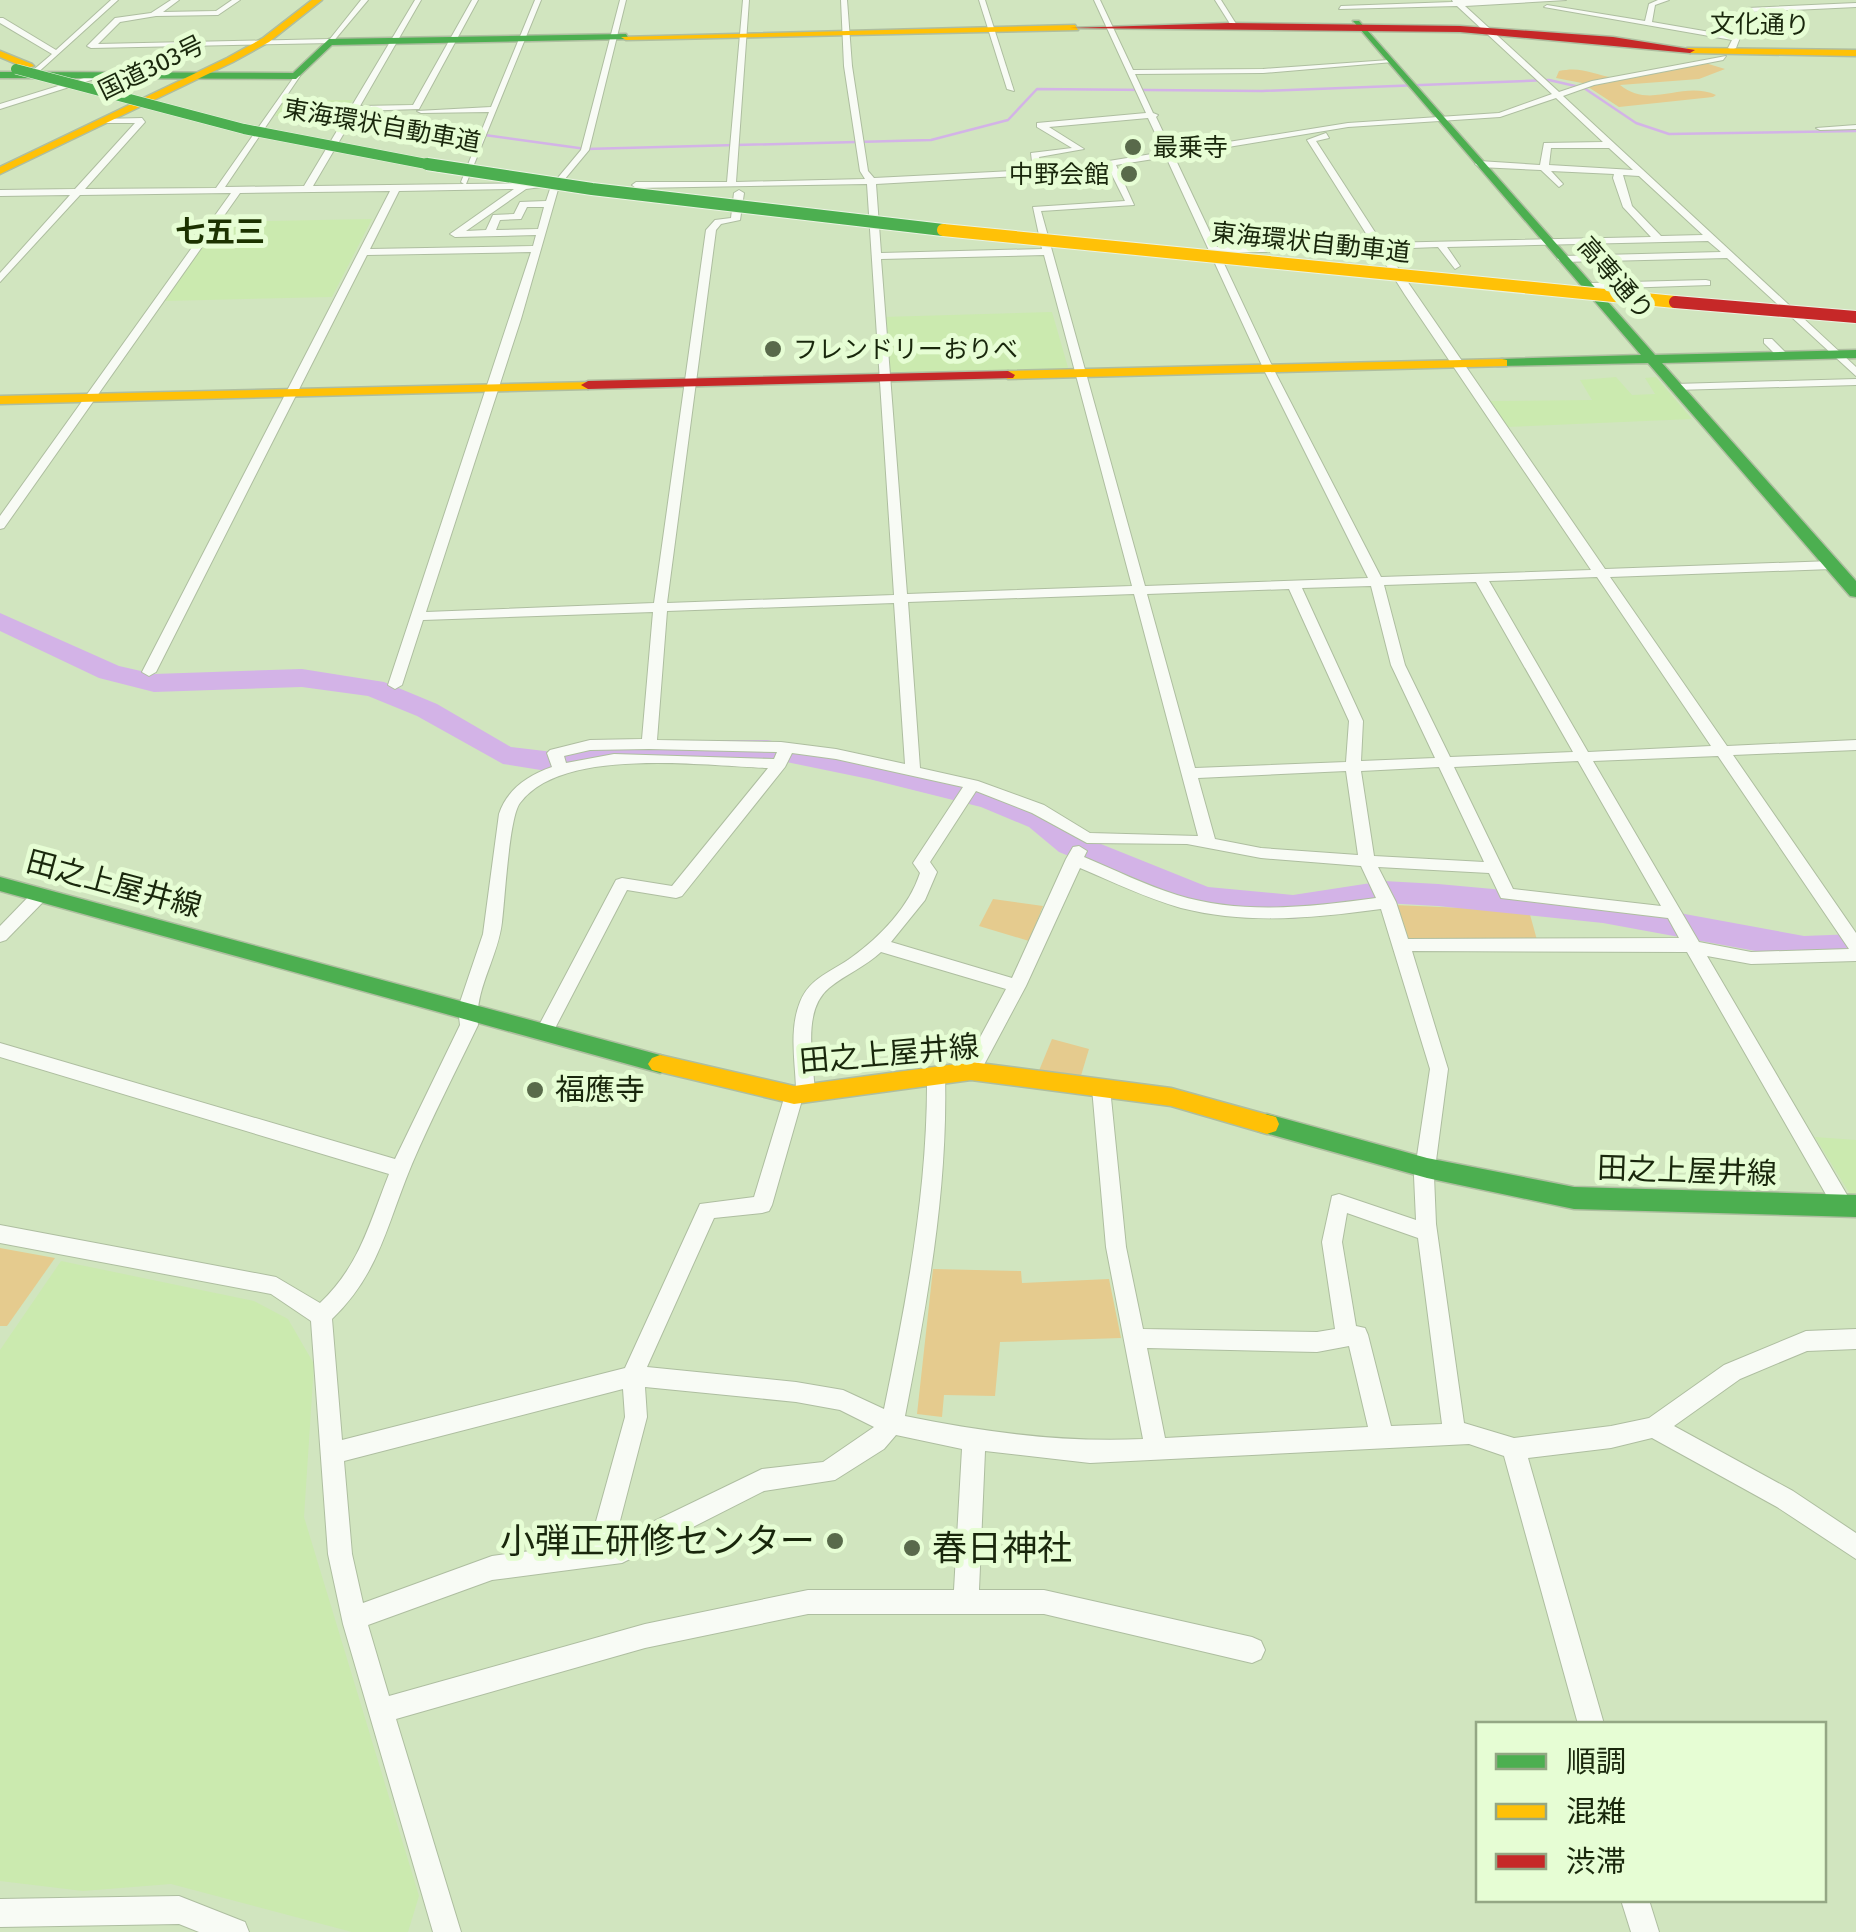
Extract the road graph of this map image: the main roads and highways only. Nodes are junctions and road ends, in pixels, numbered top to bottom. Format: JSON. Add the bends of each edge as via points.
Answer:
{"nodes":[{"id":1,"x":318,"y":0,"type":"edge"},
{"id":2,"x":1349,"y":15,"type":"junction"},
{"id":3,"x":1856,"y":52,"type":"edge"},
{"id":4,"x":12,"y":64,"type":"edge"},
{"id":5,"x":195,"y":77,"type":"junction"},
{"id":6,"x":0,"y":171,"type":"edge"},
{"id":7,"x":1856,"y":316,"type":"edge"},
{"id":8,"x":1846,"y":354,"type":"edge"},
{"id":9,"x":1650,"y":360,"type":"junction"},
{"id":10,"x":0,"y":400,"type":"edge"},
{"id":11,"x":1844,"y":565,"type":"edge"},
{"id":12,"x":1856,"y":592,"type":"edge"},
{"id":13,"x":0,"y":884,"type":"edge"},
{"id":14,"x":1850,"y":1206,"type":"edge"}],
"edges":[{"from":1,"to":5,"type":"main road","name":"国道303号","via":[[266,40]]},
{"from":2,"to":3,"type":"main road","name":"文化通り","via":[[1488,30],[1602,27],[1727,50]]},
{"from":2,"to":5,"type":"main road","name":"文化通り","via":[[1236,26],[329,42],[296,76]]},
{"from":2,"to":9,"type":"main road","name":"高専通り"},
{"from":4,"to":5,"type":"main road"},
{"from":4,"to":7,"type":"main road","name":"東海環状自動車道","bridge":true,"via":[[158,113],[349,155],[526,183],[1340,273]]},
{"from":5,"to":6,"type":"main road","name":"国道303号"},
{"from":8,"to":9,"type":"main road","via":[[1775,348]]},
{"from":9,"to":10,"type":"main road"},
{"from":9,"to":11,"type":"main road","name":"高専通り"},
{"from":11,"to":12,"type":"main road","name":"高専通り"},
{"from":13,"to":14,"type":"main road","name":"田之上屋井線","via":[[704,1076],[800,1094],[970,1070],[1172,1097],[1426,1168],[1574,1198]]}]}
